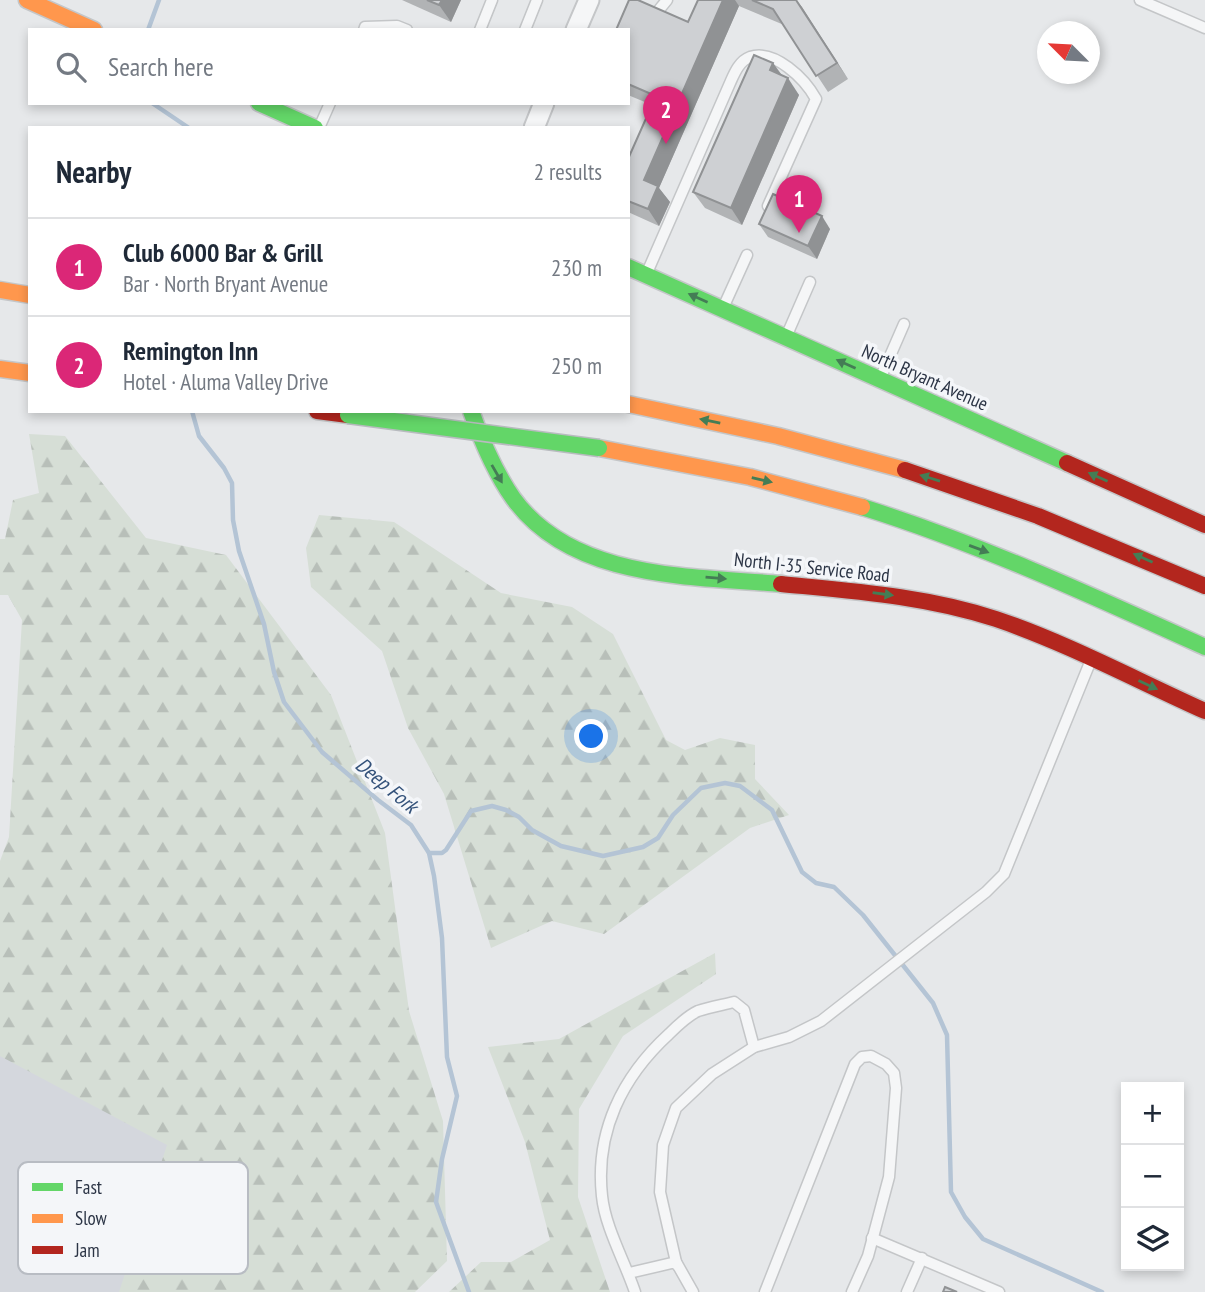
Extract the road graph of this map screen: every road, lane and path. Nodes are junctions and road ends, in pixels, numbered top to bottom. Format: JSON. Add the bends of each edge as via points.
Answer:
{"nodes":[{"id":1,"x":27,"y":0,"type":"edge"},
{"id":2,"x":492,"y":0,"type":"edge"},
{"id":3,"x":537,"y":0,"type":"edge"},
{"id":4,"x":589,"y":0,"type":"edge"},
{"id":5,"x":667,"y":0,"type":"edge"},
{"id":6,"x":1140,"y":0,"type":"edge"},
{"id":7,"x":658,"y":11,"type":"edge"},
{"id":8,"x":90,"y":28,"type":"edge"},
{"id":9,"x":365,"y":28,"type":"edge"},
{"id":10,"x":402,"y":28,"type":"edge"},
{"id":11,"x":481,"y":28,"type":"edge"},
{"id":12,"x":526,"y":28,"type":"edge"},
{"id":13,"x":577,"y":28,"type":"edge"},
{"id":14,"x":1205,"y":28,"type":"edge"},
{"id":15,"x":263,"y":105,"type":"edge"},
{"id":16,"x":329,"y":105,"type":"edge"},
{"id":17,"x":543,"y":105,"type":"edge"},
{"id":18,"x":312,"y":126,"type":"edge"},
{"id":19,"x":318,"y":126,"type":"edge"},
{"id":20,"x":535,"y":126,"type":"edge"},
{"id":21,"x":768,"y":206,"type":"edge"},
{"id":22,"x":747,"y":255,"type":"dead end"},
{"id":23,"x":630,"y":268,"type":"edge"},
{"id":24,"x":646,"y":275,"type":"junction"},
{"id":25,"x":810,"y":282,"type":"dead end"},
{"id":26,"x":0,"y":290,"type":"edge"},
{"id":27,"x":25,"y":294,"type":"edge"},
{"id":28,"x":722,"y":309,"type":"junction"},
{"id":29,"x":904,"y":324,"type":"dead end"},
{"id":30,"x":786,"y":337,"type":"junction"},
{"id":31,"x":6,"y":370,"type":"edge"},
{"id":32,"x":28,"y":373,"type":"edge"},
{"id":33,"x":880,"y":380,"type":"junction"},
{"id":34,"x":630,"y":404,"type":"edge"},
{"id":35,"x":332,"y":413,"type":"edge"},
{"id":36,"x":472,"y":413,"type":"edge"},
{"id":37,"x":1205,"y":525,"type":"edge"},
{"id":38,"x":1205,"y":586,"type":"edge"},
{"id":39,"x":1205,"y":647,"type":"edge"},
{"id":40,"x":1091,"y":659,"type":"junction"},
{"id":41,"x":1205,"y":711,"type":"edge"},
{"id":42,"x":754,"y":1047,"type":"junction"},
{"id":43,"x":872,"y":1238,"type":"junction"},
{"id":44,"x":922,"y":1258,"type":"junction"},
{"id":45,"x":676,"y":1262,"type":"junction"},
{"id":46,"x":629,"y":1273,"type":"junction"},
{"id":47,"x":635,"y":1292,"type":"edge"},
{"id":48,"x":685,"y":1292,"type":"edge"},
{"id":49,"x":693,"y":1292,"type":"edge"},
{"id":50,"x":765,"y":1292,"type":"edge"},
{"id":51,"x":852,"y":1292,"type":"edge"},
{"id":52,"x":907,"y":1292,"type":"edge"},
{"id":53,"x":999,"y":1292,"type":"edge"}],
"edges":[{"from":1,"to":8,"type":"main road"},
{"from":2,"to":11,"type":"lane"},
{"from":3,"to":12,"type":"lane"},
{"from":4,"to":13,"type":"street"},
{"from":5,"to":7,"type":"lane"},
{"from":6,"to":14,"type":"lane"},
{"from":9,"to":10,"type":"lane"},
{"from":15,"to":18,"type":"main road"},
{"from":16,"to":19,"type":"lane"},
{"from":17,"to":20,"type":"street"},
{"from":21,"to":24,"type":"lane","via":[[816,99],[784,65],[766,57],[750,57],[738,66]]},
{"from":22,"to":28,"type":"lane"},
{"from":23,"to":24,"type":"main road","name":"North Bryant Avenue"},
{"from":28,"to":24,"type":"main road","name":"North Bryant Avenue","one_way":true},
{"from":25,"to":30,"type":"lane"},
{"from":26,"to":27,"type":"main road"},
{"from":28,"to":30,"type":"main road","name":"North Bryant Avenue"},
{"from":29,"to":33,"type":"lane"},
{"from":33,"to":30,"type":"main road","name":"North Bryant Avenue","one_way":true},
{"from":31,"to":32,"type":"main road"},
{"from":37,"to":33,"type":"main road","name":"North Bryant Avenue","one_way":true},
{"from":38,"to":34,"type":"main road","one_way":true,"via":[[1126,550],[955,486],[777,435]]},
{"from":35,"to":39,"type":"main road","one_way":true,"bridge":true,"via":[[599,448],[713,469],[840,500],[991,553]]},
{"from":36,"to":40,"type":"main road","name":"North I-35 Service Road","one_way":true,"via":[[498,479],[517,503],[545,531],[586,554],[649,572],[936,603],[995,618]]},
{"from":40,"to":41,"type":"main road","name":"North I-35 Service Road","one_way":true},
{"from":40,"to":42,"type":"lane","via":[[1004,874],[821,1021]]},
{"from":42,"to":45,"type":"lane","via":[[712,1074],[676,1108],[663,1145],[660,1192]]},
{"from":42,"to":46,"type":"lane","via":[[744,1010],[734,1002],[718,1006],[684,1020],[627,1081],[607,1133],[602,1196]]},
{"from":43,"to":44,"type":"lane"},
{"from":43,"to":50,"type":"lane","via":[[889,1177],[896,1088],[894,1073],[871,1056],[855,1064]]},
{"from":43,"to":51,"type":"lane"},
{"from":44,"to":52,"type":"lane"},
{"from":44,"to":53,"type":"lane"},
{"from":45,"to":46,"type":"lane"},
{"from":45,"to":48,"type":"lane"},
{"from":45,"to":49,"type":"lane"},
{"from":46,"to":47,"type":"lane"}]}
